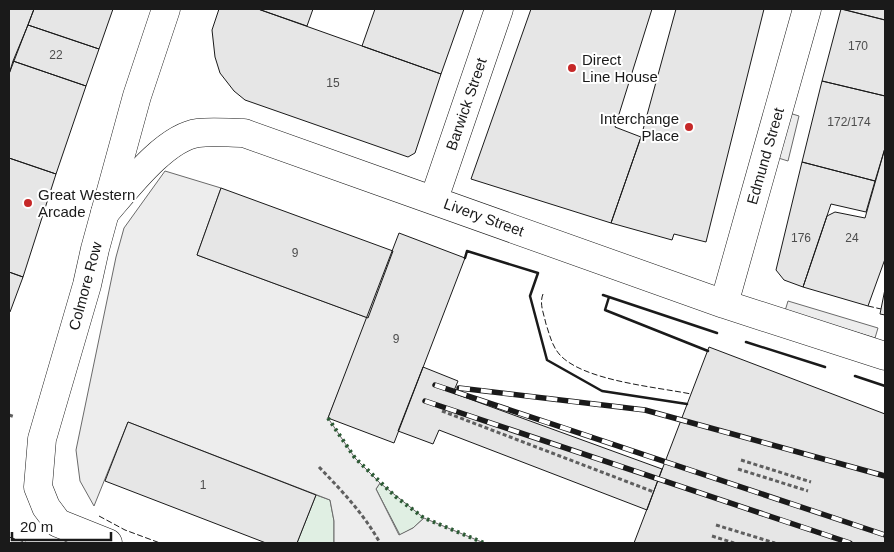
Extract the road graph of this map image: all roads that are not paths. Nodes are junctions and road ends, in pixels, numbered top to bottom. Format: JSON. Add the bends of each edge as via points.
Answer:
{"nodes":[{"id":1,"x":166,"y":9,"type":"edge"},
{"id":2,"x":499,"y":9,"type":"edge"},
{"id":3,"x":807,"y":9,"type":"edge"},
{"id":4,"x":434,"y":199,"type":"junction"},
{"id":5,"x":105,"y":213,"type":"junction"},
{"id":6,"x":724,"y":304,"type":"junction"},
{"id":7,"x":885,"y":356,"type":"edge"},
{"id":8,"x":108,"y":543,"type":"edge"}],
"edges":[{"from":1,"to":5,"type":"street","name":"Colmore Row","via":[[137,96]]},
{"from":2,"to":4,"type":"street","name":"Barwick Street"},
{"from":3,"to":6,"type":"street","name":"Edmund Street"},
{"from":4,"to":5,"type":"street","name":"Livery Street","via":[[244,133],[196,133],[172,144],[155,157]]},
{"from":4,"to":6,"type":"street","name":"Livery Street"},
{"from":5,"to":8,"type":"street","name":"Colmore Row","via":[[44,428],[38,488],[46,507],[58,522]]},
{"from":6,"to":7,"type":"street","name":"Livery Street"}]}
